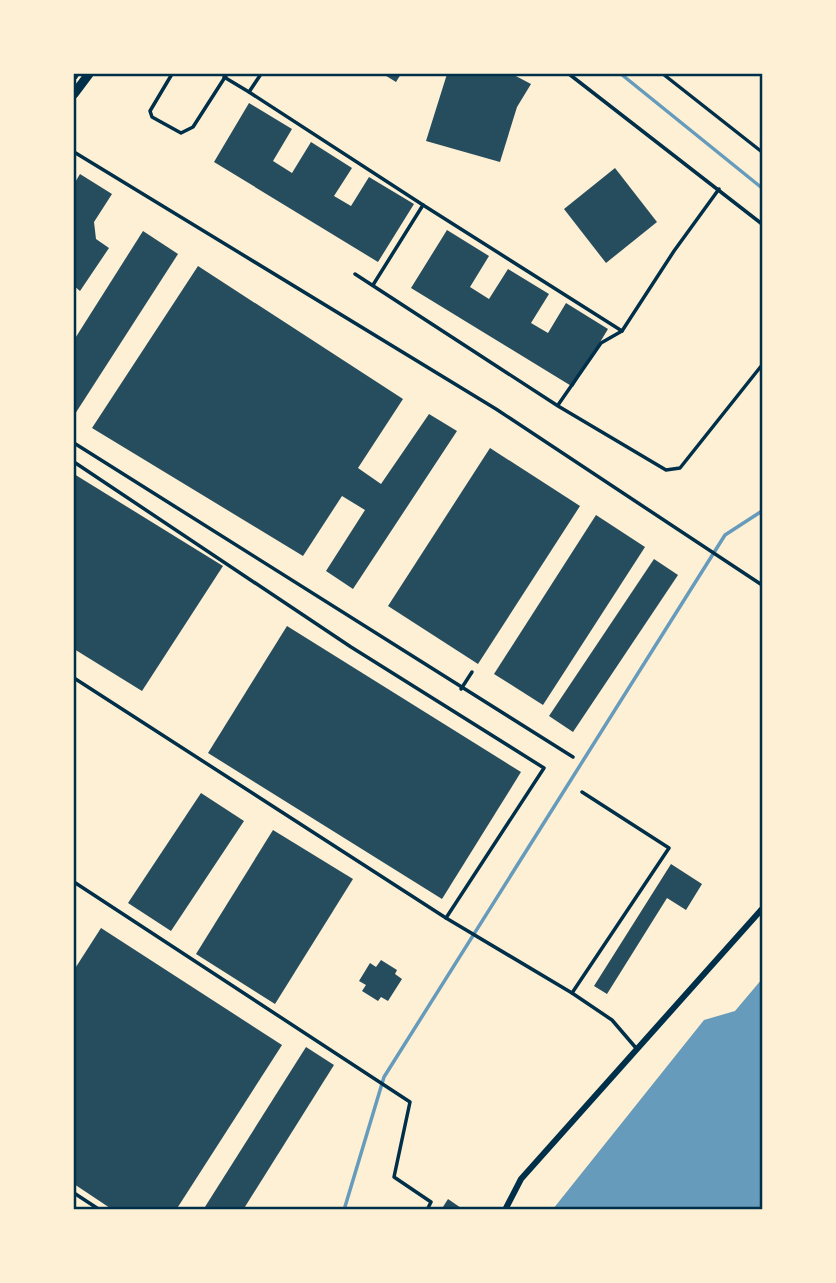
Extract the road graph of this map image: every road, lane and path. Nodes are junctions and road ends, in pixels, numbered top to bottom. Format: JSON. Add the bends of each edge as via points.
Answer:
{"nodes":[{"id":1,"x":89,"y":74,"type":"edge"},
{"id":2,"x":172,"y":74,"type":"edge"},
{"id":3,"x":261,"y":74,"type":"edge"},
{"id":4,"x":569,"y":74,"type":"edge"},
{"id":5,"x":663,"y":74,"type":"edge"},
{"id":6,"x":225,"y":75,"type":"edge"},
{"id":7,"x":249,"y":92,"type":"junction"},
{"id":8,"x":74,"y":94,"type":"edge"},
{"id":9,"x":74,"y":152,"type":"edge"},
{"id":10,"x":762,"y":152,"type":"edge"},
{"id":11,"x":719,"y":189,"type":"junction"},
{"id":12,"x":423,"y":205,"type":"junction"},
{"id":13,"x":762,"y":224,"type":"edge"},
{"id":14,"x":355,"y":274,"type":"dead end"},
{"id":15,"x":373,"y":286,"type":"junction"},
{"id":16,"x":622,"y":331,"type":"junction"},
{"id":17,"x":762,"y":365,"type":"edge"},
{"id":18,"x":558,"y":405,"type":"junction"},
{"id":19,"x":74,"y":443,"type":"edge"},
{"id":20,"x":74,"y":462,"type":"edge"},
{"id":21,"x":762,"y":585,"type":"edge"},
{"id":22,"x":472,"y":672,"type":"dead end"},
{"id":23,"x":74,"y":678,"type":"edge"},
{"id":24,"x":461,"y":689,"type":"junction"},
{"id":25,"x":573,"y":757,"type":"dead end"},
{"id":26,"x":582,"y":792,"type":"dead end"},
{"id":27,"x":74,"y":882,"type":"edge"},
{"id":28,"x":762,"y":909,"type":"edge"},
{"id":29,"x":446,"y":918,"type":"junction"},
{"id":30,"x":572,"y":993,"type":"junction"},
{"id":31,"x":638,"y":1049,"type":"junction"},
{"id":32,"x":74,"y":1193,"type":"edge"},
{"id":33,"x":100,"y":1209,"type":"edge"},
{"id":34,"x":427,"y":1209,"type":"edge"},
{"id":35,"x":506,"y":1209,"type":"edge"}],
"edges":[{"from":1,"to":8,"type":"main road"},
{"from":2,"to":6,"type":"lane","via":[[150,111],[152,117],[181,133],[193,127]]},
{"from":3,"to":7,"type":"lane"},
{"from":4,"to":11,"type":"lane"},
{"from":5,"to":10,"type":"lane"},
{"from":6,"to":7,"type":"lane"},
{"from":7,"to":12,"type":"lane"},
{"from":9,"to":21,"type":"lane","via":[[496,409]]},
{"from":11,"to":13,"type":"lane"},
{"from":11,"to":16,"type":"lane"},
{"from":12,"to":15,"type":"lane"},
{"from":12,"to":16,"type":"lane"},
{"from":14,"to":15,"type":"lane"},
{"from":15,"to":18,"type":"lane"},
{"from":16,"to":18,"type":"lane","via":[[601,344]]},
{"from":17,"to":18,"type":"lane","via":[[680,468],[666,470],[651,463]]},
{"from":19,"to":24,"type":"lane"},
{"from":20,"to":29,"type":"lane","via":[[351,647],[544,768]]},
{"from":22,"to":24,"type":"lane"},
{"from":23,"to":29,"type":"lane"},
{"from":24,"to":25,"type":"lane"},
{"from":26,"to":30,"type":"lane","via":[[669,848]]},
{"from":27,"to":34,"type":"lane","via":[[410,1102],[394,1177],[431,1202]]},
{"from":28,"to":31,"type":"street"},
{"from":29,"to":30,"type":"lane"},
{"from":30,"to":31,"type":"lane","via":[[612,1020]]},
{"from":31,"to":35,"type":"street","via":[[521,1179]]},
{"from":32,"to":33,"type":"lane"}]}
